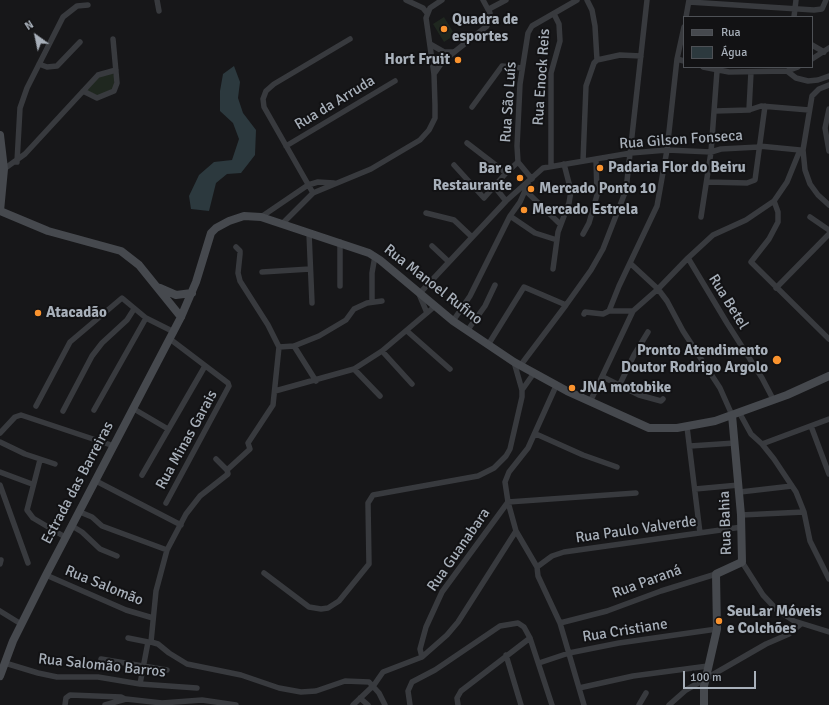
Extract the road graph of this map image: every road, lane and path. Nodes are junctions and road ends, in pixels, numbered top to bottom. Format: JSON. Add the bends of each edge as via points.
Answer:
{"nodes":[{"id":1,"x":157,"y":0,"type":"edge"},
{"id":2,"x":406,"y":0,"type":"edge"},
{"id":3,"x":442,"y":0,"type":"edge"},
{"id":4,"x":483,"y":0,"type":"edge"},
{"id":5,"x":506,"y":0,"type":"edge"},
{"id":6,"x":576,"y":0,"type":"edge"},
{"id":7,"x":587,"y":0,"type":"edge"},
{"id":8,"x":647,"y":0,"type":"edge"},
{"id":9,"x":796,"y":0,"type":"edge"},
{"id":10,"x":826,"y":0,"type":"edge"},
{"id":11,"x":689,"y":1,"type":"edge"},
{"id":12,"x":88,"y":5,"type":"dead end"},
{"id":13,"x":489,"y":9,"type":"junction"},
{"id":14,"x":795,"y":9,"type":"junction"},
{"id":15,"x":159,"y":11,"type":"dead end"},
{"id":16,"x":427,"y":13,"type":"junction"},
{"id":17,"x":554,"y":14,"type":"junction"},
{"id":18,"x":686,"y":16,"type":"edge"},
{"id":19,"x":794,"y":16,"type":"edge"},
{"id":20,"x":683,"y":33,"type":"edge"},
{"id":21,"x":114,"y":39,"type":"dead end"},
{"id":22,"x":350,"y":39,"type":"dead end"},
{"id":23,"x":80,"y":42,"type":"dead end"},
{"id":24,"x":430,"y":44,"type":"junction"},
{"id":25,"x":813,"y":45,"type":"edge"},
{"id":26,"x":827,"y":50,"type":"edge"},
{"id":27,"x":454,"y":52,"type":"junction"},
{"id":28,"x":641,"y":56,"type":"junction"},
{"id":29,"x":813,"y":58,"type":"edge"},
{"id":30,"x":677,"y":59,"type":"junction"},
{"id":31,"x":597,"y":60,"type":"junction"},
{"id":32,"x":683,"y":61,"type":"edge"},
{"id":33,"x":39,"y":64,"type":"junction"},
{"id":34,"x":522,"y":68,"type":"junction"},
{"id":35,"x":706,"y":68,"type":"edge"},
{"id":36,"x":795,"y":68,"type":"edge"},
{"id":37,"x":116,"y":70,"type":"junction"},
{"id":38,"x":717,"y":71,"type":"junction"},
{"id":39,"x":787,"y":71,"type":"junction"},
{"id":40,"x":751,"y":72,"type":"junction"},
{"id":41,"x":434,"y":74,"type":"junction"},
{"id":42,"x":395,"y":81,"type":"dead end"},
{"id":43,"x":828,"y":81,"type":"edge"},
{"id":44,"x":83,"y":91,"type":"junction"},
{"id":45,"x":765,"y":106,"type":"junction"},
{"id":46,"x":472,"y":107,"type":"dead end"},
{"id":47,"x":829,"y":109,"type":"edge"},
{"id":48,"x":749,"y":110,"type":"junction"},
{"id":49,"x":809,"y":110,"type":"junction"},
{"id":50,"x":715,"y":111,"type":"junction"},
{"id":51,"x":0,"y":134,"type":"edge"},
{"id":52,"x":467,"y":143,"type":"dead end"},
{"id":53,"x":286,"y":146,"type":"junction"},
{"id":54,"x":759,"y":147,"type":"junction"},
{"id":55,"x":667,"y":150,"type":"junction"},
{"id":56,"x":801,"y":150,"type":"junction"},
{"id":57,"x":829,"y":151,"type":"edge"},
{"id":58,"x":711,"y":152,"type":"junction"},
{"id":59,"x":632,"y":153,"type":"junction"},
{"id":60,"x":596,"y":160,"type":"junction"},
{"id":61,"x":583,"y":161,"type":"junction"},
{"id":62,"x":16,"y":162,"type":"junction"},
{"id":63,"x":518,"y":162,"type":"junction"},
{"id":64,"x":564,"y":164,"type":"junction"},
{"id":65,"x":454,"y":165,"type":"dead end"},
{"id":66,"x":551,"y":166,"type":"junction"},
{"id":67,"x":4,"y":169,"type":"junction"},
{"id":68,"x":506,"y":173,"type":"junction"},
{"id":69,"x":530,"y":181,"type":"junction"},
{"id":70,"x":708,"y":182,"type":"junction"},
{"id":71,"x":337,"y":183,"type":"junction"},
{"id":72,"x":308,"y":185,"type":"junction"},
{"id":73,"x":494,"y":186,"type":"junction"},
{"id":74,"x":526,"y":191,"type":"junction"},
{"id":75,"x":313,"y":193,"type":"junction"},
{"id":76,"x":506,"y":201,"type":"junction"},
{"id":77,"x":774,"y":201,"type":"junction"},
{"id":78,"x":829,"y":205,"type":"edge"},
{"id":79,"x":0,"y":211,"type":"edge"},
{"id":80,"x":426,"y":213,"type":"dead end"},
{"id":81,"x":510,"y":216,"type":"junction"},
{"id":82,"x":261,"y":217,"type":"junction"},
{"id":83,"x":701,"y":217,"type":"dead end"},
{"id":84,"x":810,"y":217,"type":"dead end"},
{"id":85,"x":282,"y":224,"type":"junction"},
{"id":86,"x":560,"y":224,"type":"junction"},
{"id":87,"x":829,"y":230,"type":"edge"},
{"id":88,"x":309,"y":233,"type":"junction"},
{"id":89,"x":583,"y":234,"type":"dead end"},
{"id":90,"x":829,"y":234,"type":"edge"},
{"id":91,"x":472,"y":237,"type":"junction"},
{"id":92,"x":557,"y":240,"type":"junction"},
{"id":93,"x":340,"y":242,"type":"junction"},
{"id":94,"x":432,"y":246,"type":"dead end"},
{"id":95,"x":236,"y":248,"type":"dead end"},
{"id":96,"x":375,"y":256,"type":"junction"},
{"id":97,"x":688,"y":258,"type":"junction"},
{"id":98,"x":449,"y":262,"type":"junction"},
{"id":99,"x":631,"y":264,"type":"junction"},
{"id":100,"x":310,"y":269,"type":"junction"},
{"id":101,"x":553,"y":269,"type":"dead end"},
{"id":102,"x":262,"y":272,"type":"dead end"},
{"id":103,"x":495,"y":285,"type":"dead end"},
{"id":104,"x":340,"y":286,"type":"dead end"},
{"id":105,"x":159,"y":288,"type":"junction"},
{"id":106,"x":776,"y":288,"type":"junction"},
{"id":107,"x":658,"y":289,"type":"junction"},
{"id":108,"x":192,"y":293,"type":"junction"},
{"id":109,"x":419,"y":294,"type":"junction"},
{"id":110,"x":382,"y":301,"type":"dead end"},
{"id":111,"x":372,"y":302,"type":"junction"},
{"id":112,"x":312,"y":303,"type":"dead end"},
{"id":113,"x":566,"y":305,"type":"junction"},
{"id":114,"x":186,"y":306,"type":"joint"},
{"id":115,"x":434,"y":307,"type":"junction"},
{"id":116,"x":134,"y":309,"type":"junction"},
{"id":117,"x":609,"y":310,"type":"junction"},
{"id":118,"x":633,"y":311,"type":"junction"},
{"id":119,"x":427,"y":313,"type":"junction"},
{"id":120,"x":584,"y":314,"type":"dead end"},
{"id":121,"x":181,"y":317,"type":"junction"},
{"id":122,"x":146,"y":318,"type":"junction"},
{"id":123,"x":453,"y":321,"type":"junction"},
{"id":124,"x":407,"y":331,"type":"junction"},
{"id":125,"x":468,"y":331,"type":"junction"},
{"id":126,"x":648,"y":332,"type":"dead end"},
{"id":127,"x":172,"y":335,"type":"junction"},
{"id":128,"x":829,"y":339,"type":"edge"},
{"id":129,"x":488,"y":345,"type":"junction"},
{"id":130,"x":294,"y":346,"type":"junction"},
{"id":131,"x":279,"y":347,"type":"junction"},
{"id":132,"x":382,"y":351,"type":"junction"},
{"id":133,"x":517,"y":364,"type":"junction"},
{"id":134,"x":205,"y":366,"type":"junction"},
{"id":135,"x":354,"y":369,"type":"junction"},
{"id":136,"x":450,"y":369,"type":"dead end"},
{"id":137,"x":534,"y":373,"type":"junction"},
{"id":138,"x":829,"y":376,"type":"edge"},
{"id":139,"x":602,"y":377,"type":"junction"},
{"id":140,"x":316,"y":381,"type":"junction"},
{"id":141,"x":412,"y":384,"type":"dead end"},
{"id":142,"x":556,"y":386,"type":"junction"},
{"id":143,"x":619,"y":386,"type":"junction"},
{"id":144,"x":522,"y":390,"type":"junction"},
{"id":145,"x":275,"y":391,"type":"junction"},
{"id":146,"x":380,"y":396,"type":"dead end"},
{"id":147,"x":663,"y":399,"type":"dead end"},
{"id":148,"x":773,"y":399,"type":"junction"},
{"id":149,"x":590,"y":402,"type":"junction"},
{"id":150,"x":36,"y":406,"type":"dead end"},
{"id":151,"x":134,"y":409,"type":"junction"},
{"id":152,"x":94,"y":410,"type":"dead end"},
{"id":153,"x":63,"y":411,"type":"dead end"},
{"id":154,"x":735,"y":413,"type":"junction"},
{"id":155,"x":829,"y":419,"type":"edge"},
{"id":156,"x":811,"y":426,"type":"junction"},
{"id":157,"x":688,"y":427,"type":"junction"},
{"id":158,"x":168,"y":429,"type":"junction"},
{"id":159,"x":0,"y":432,"type":"edge"},
{"id":160,"x":536,"y":434,"type":"junction"},
{"id":161,"x":0,"y":442,"type":"edge"},
{"id":162,"x":735,"y":444,"type":"junction"},
{"id":163,"x":762,"y":444,"type":"junction"},
{"id":164,"x":114,"y":446,"type":"junction"},
{"id":165,"x":690,"y":446,"type":"junction"},
{"id":166,"x":216,"y":459,"type":"dead end"},
{"id":167,"x":40,"y":460,"type":"junction"},
{"id":168,"x":55,"y":464,"type":"dead end"},
{"id":169,"x":617,"y":467,"type":"dead end"},
{"id":170,"x":227,"y":470,"type":"junction"},
{"id":171,"x":0,"y":472,"type":"edge"},
{"id":172,"x":829,"y":474,"type":"edge"},
{"id":173,"x":142,"y":475,"type":"dead end"},
{"id":174,"x":96,"y":481,"type":"junction"},
{"id":175,"x":32,"y":484,"type":"junction"},
{"id":176,"x":0,"y":486,"type":"edge"},
{"id":177,"x":792,"y":486,"type":"junction"},
{"id":178,"x":695,"y":489,"type":"junction"},
{"id":179,"x":739,"y":489,"type":"junction"},
{"id":180,"x":636,"y":493,"type":"dead end"},
{"id":181,"x":508,"y":502,"type":"junction"},
{"id":182,"x":166,"y":503,"type":"dead end"},
{"id":183,"x":80,"y":512,"type":"junction"},
{"id":184,"x":804,"y":512,"type":"junction"},
{"id":185,"x":741,"y":515,"type":"junction"},
{"id":186,"x":181,"y":525,"type":"junction"},
{"id":187,"x":72,"y":526,"type":"junction"},
{"id":188,"x":742,"y":527,"type":"junction"},
{"id":189,"x":516,"y":531,"type":"junction"},
{"id":190,"x":700,"y":533,"type":"junction"},
{"id":191,"x":65,"y":537,"type":"junction"},
{"id":192,"x":167,"y":550,"type":"junction"},
{"id":193,"x":117,"y":556,"type":"dead end"},
{"id":194,"x":742,"y":562,"type":"junction"},
{"id":195,"x":28,"y":563,"type":"dead end"},
{"id":196,"x":537,"y":567,"type":"junction"},
{"id":197,"x":264,"y":572,"type":"dead end"},
{"id":198,"x":716,"y":574,"type":"junction"},
{"id":199,"x":46,"y":575,"type":"junction"},
{"id":200,"x":829,"y":579,"type":"edge"},
{"id":201,"x":0,"y":611,"type":"edge"},
{"id":202,"x":153,"y":618,"type":"junction"},
{"id":203,"x":560,"y":623,"type":"junction"},
{"id":204,"x":22,"y":624,"type":"junction"},
{"id":205,"x":801,"y":624,"type":"junction"},
{"id":206,"x":717,"y":629,"type":"junction"},
{"id":207,"x":829,"y":632,"type":"edge"},
{"id":208,"x":128,"y":638,"type":"dead end"},
{"id":209,"x":530,"y":638,"type":"junction"},
{"id":210,"x":149,"y":642,"type":"junction"},
{"id":211,"x":569,"y":653,"type":"junction"},
{"id":212,"x":506,"y":655,"type":"junction"},
{"id":213,"x":422,"y":657,"type":"junction"},
{"id":214,"x":101,"y":659,"type":"dead end"},
{"id":215,"x":539,"y":662,"type":"junction"},
{"id":216,"x":5,"y":663,"type":"junction"},
{"id":217,"x":144,"y":665,"type":"junction"},
{"id":218,"x":708,"y":666,"type":"junction"},
{"id":219,"x":167,"y":670,"type":"dead end"},
{"id":220,"x":0,"y":676,"type":"edge"},
{"id":221,"x":707,"y":677,"type":"junction"},
{"id":222,"x":140,"y":684,"type":"junction"},
{"id":223,"x":374,"y":685,"type":"junction"},
{"id":224,"x":197,"y":688,"type":"dead end"},
{"id":225,"x":579,"y":688,"type":"junction"},
{"id":226,"x":646,"y":692,"type":"dead end"},
{"id":227,"x":360,"y":698,"type":"junction"},
{"id":228,"x":126,"y":699,"type":"junction"},
{"id":229,"x":173,"y":704,"type":"edge"},
{"id":230,"x":409,"y":704,"type":"edge"},
{"id":231,"x":65,"y":705,"type":"edge"},
{"id":232,"x":105,"y":705,"type":"edge"},
{"id":233,"x":236,"y":705,"type":"edge"},
{"id":234,"x":353,"y":705,"type":"edge"},
{"id":235,"x":368,"y":705,"type":"edge"},
{"id":236,"x":385,"y":705,"type":"edge"},
{"id":237,"x":458,"y":705,"type":"edge"},
{"id":238,"x":521,"y":705,"type":"edge"},
{"id":239,"x":552,"y":705,"type":"edge"},
{"id":240,"x":584,"y":705,"type":"edge"},
{"id":241,"x":640,"y":705,"type":"edge"},
{"id":242,"x":669,"y":705,"type":"edge"},
{"id":243,"x":704,"y":705,"type":"edge"}],
"edges":[{"from":1,"to":15,"type":"street"},
{"from":2,"to":16,"type":"street","via":[[423,8]]},
{"from":3,"to":16,"type":"street"},
{"from":4,"to":13,"type":"street"},
{"from":5,"to":13,"type":"street"},
{"from":6,"to":17,"type":"street","name":"Rua São Luís"},
{"from":7,"to":31,"type":"street","via":[[595,26]]},
{"from":8,"to":28,"type":"street"},
{"from":9,"to":14,"type":"street"},
{"from":10,"to":14,"type":"street","via":[[822,9]]},
{"from":11,"to":14,"type":"street"},
{"from":11,"to":18,"type":"street"},
{"from":12,"to":33,"type":"street","via":[[78,6],[63,17]]},
{"from":13,"to":27,"type":"street","via":[[490,18],[487,26]]},
{"from":14,"to":19,"type":"street"},
{"from":16,"to":24,"type":"street","via":[[426,24]]},
{"from":17,"to":34,"type":"street","name":"Rua São Luís","via":[[530,29]]},
{"from":17,"to":66,"type":"street","name":"Rua Enock Reis","via":[[559,24],[560,41],[551,73]]},
{"from":20,"to":30,"type":"street"},
{"from":21,"to":37,"type":"street"},
{"from":22,"to":53,"type":"street","via":[[274,84],[264,95],[264,107]]},
{"from":23,"to":33,"type":"street","via":[[57,66],[47,67]]},
{"from":24,"to":27,"type":"street","via":[[444,52]]},
{"from":24,"to":41,"type":"street"},
{"from":25,"to":26,"type":"street"},
{"from":26,"to":29,"type":"street"},
{"from":27,"to":41,"type":"street","via":[[439,65]]},
{"from":28,"to":31,"type":"street","via":[[624,54]]},
{"from":28,"to":59,"type":"street"},
{"from":30,"to":32,"type":"street"},
{"from":30,"to":55,"type":"street"},
{"from":31,"to":61,"type":"street","via":[[586,86]]},
{"from":33,"to":62,"type":"street","via":[[20,108]]},
{"from":34,"to":46,"type":"street","via":[[502,66]]},
{"from":34,"to":63,"type":"street","name":"Rua São Luís"},
{"from":35,"to":38,"type":"street"},
{"from":36,"to":39,"type":"street"},
{"from":37,"to":44,"type":"street","via":[[100,73]]},
{"from":37,"to":44,"type":"street","via":[[116,89],[112,93],[97,98]]},
{"from":38,"to":40,"type":"street"},
{"from":38,"to":50,"type":"street"},
{"from":39,"to":40,"type":"street"},
{"from":39,"to":43,"type":"street","via":[[802,80]]},
{"from":40,"to":48,"type":"street"},
{"from":41,"to":71,"type":"street","via":[[434,118],[425,135],[405,150],[371,169]]},
{"from":42,"to":53,"type":"street","name":"Rua da Arruda"},
{"from":43,"to":49,"type":"street","via":[[814,93]]},
{"from":44,"to":62,"type":"street"},
{"from":45,"to":48,"type":"street"},
{"from":45,"to":49,"type":"street"},
{"from":45,"to":54,"type":"street"},
{"from":47,"to":57,"type":"street","via":[[825,128]]},
{"from":48,"to":50,"type":"street"},
{"from":49,"to":56,"type":"street"},
{"from":50,"to":58,"type":"street"},
{"from":51,"to":67,"type":"main road"},
{"from":52,"to":68,"type":"street"},
{"from":53,"to":72,"type":"street"},
{"from":54,"to":56,"type":"street","name":"Rua Gilson Fonseca"},
{"from":54,"to":58,"type":"street","name":"Rua Gilson Fonseca"},
{"from":54,"to":70,"type":"street","via":[[756,177],[753,182]]},
{"from":55,"to":58,"type":"street","name":"Rua Gilson Fonseca"},
{"from":55,"to":59,"type":"street","name":"Rua Gilson Fonseca"},
{"from":55,"to":99,"type":"street","via":[[657,206]]},
{"from":56,"to":77,"type":"street","via":[[787,182]]},
{"from":56,"to":78,"type":"street","via":[[810,184]]},
{"from":58,"to":70,"type":"street"},
{"from":59,"to":60,"type":"street","name":"Rua Gilson Fonseca"},
{"from":59,"to":113,"type":"street","via":[[626,190],[608,237],[591,270]]},
{"from":60,"to":61,"type":"street","name":"Rua Gilson Fonseca"},
{"from":60,"to":89,"type":"street","via":[[597,195]]},
{"from":61,"to":64,"type":"street","name":"Rua Gilson Fonseca"},
{"from":62,"to":67,"type":"street"},
{"from":63,"to":68,"type":"street"},
{"from":63,"to":69,"type":"street","name":"Rua São Luís"},
{"from":64,"to":66,"type":"street","name":"Rua Gilson Fonseca"},
{"from":64,"to":86,"type":"street","via":[[571,191]]},
{"from":65,"to":73,"type":"street","via":[[483,197]]},
{"from":66,"to":69,"type":"street","name":"Rua Gilson Fonseca","via":[[543,168]]},
{"from":67,"to":79,"type":"main road"},
{"from":68,"to":73,"type":"street"},
{"from":69,"to":74,"type":"street"},
{"from":69,"to":76,"type":"street","name":"Rua Gilson Fonseca"},
{"from":70,"to":83,"type":"street"},
{"from":71,"to":72,"type":"street"},
{"from":71,"to":75,"type":"street"},
{"from":72,"to":75,"type":"street"},
{"from":72,"to":82,"type":"street"},
{"from":73,"to":76,"type":"street"},
{"from":74,"to":81,"type":"street"},
{"from":74,"to":86,"type":"street"},
{"from":75,"to":85,"type":"street"},
{"from":76,"to":91,"type":"street","name":"Rua Gilson Fonseca"},
{"from":77,"to":97,"type":"street","via":[[746,220],[713,235]]},
{"from":77,"to":106,"type":"street","via":[[778,222],[751,262]]},
{"from":79,"to":105,"type":"main road","via":[[48,231],[116,249],[133,260]]},
{"from":80,"to":91,"type":"street","via":[[454,220]]},
{"from":81,"to":92,"type":"street","via":[[535,233]]},
{"from":81,"to":123,"type":"street","via":[[470,296]]},
{"from":82,"to":85,"type":"main road","name":"Rua Manoel Rufino"},
{"from":82,"to":108,"type":"main road","name":"Rua Manoel Rufino","via":[[237,218],[216,228],[209,239]]},
{"from":84,"to":87,"type":"street"},
{"from":85,"to":88,"type":"main road","name":"Rua Manoel Rufino"},
{"from":86,"to":92,"type":"street"},
{"from":88,"to":93,"type":"main road","name":"Rua Manoel Rufino"},
{"from":88,"to":100,"type":"street"},
{"from":90,"to":106,"type":"street"},
{"from":91,"to":98,"type":"street","name":"Rua Gilson Fonseca"},
{"from":92,"to":101,"type":"street"},
{"from":93,"to":96,"type":"main road","name":"Rua Manoel Rufino"},
{"from":93,"to":104,"type":"street"},
{"from":94,"to":98,"type":"street"},
{"from":95,"to":131,"type":"street","via":[[240,251],[240,280]]},
{"from":96,"to":109,"type":"main road","name":"Rua Manoel Rufino"},
{"from":96,"to":111,"type":"street"},
{"from":97,"to":107,"type":"street"},
{"from":97,"to":148,"type":"street","name":"Rua Betel"},
{"from":98,"to":109,"type":"street","name":"Rua Gilson Fonseca"},
{"from":99,"to":107,"type":"street"},
{"from":99,"to":117,"type":"street"},
{"from":100,"to":102,"type":"street"},
{"from":100,"to":112,"type":"street"},
{"from":103,"to":125,"type":"street"},
{"from":105,"to":108,"type":"main road","via":[[176,295]]},
{"from":105,"to":121,"type":"main road"},
{"from":106,"to":128,"type":"street"},
{"from":107,"to":118,"type":"street"},
{"from":107,"to":154,"type":"street"},
{"from":108,"to":114,"type":"main road","name":"Rua Manoel Rufino"},
{"from":109,"to":115,"type":"main road","name":"Rua Manoel Rufino"},
{"from":109,"to":119,"type":"street"},
{"from":110,"to":111,"type":"street"},
{"from":111,"to":130,"type":"street","via":[[354,309],[346,320],[328,332]]},
{"from":113,"to":129,"type":"street","via":[[526,288],[521,290]]},
{"from":113,"to":133,"type":"street"},
{"from":114,"to":121,"type":"main road","name":"Estrada das Barreiras"},
{"from":115,"to":119,"type":"street"},
{"from":115,"to":123,"type":"main road","name":"Rua Manoel Rufino"},
{"from":116,"to":122,"type":"street"},
{"from":116,"to":150,"type":"street","via":[[122,298],[77,334],[64,349]]},
{"from":116,"to":153,"type":"street","via":[[127,320],[92,356]]},
{"from":117,"to":118,"type":"street"},
{"from":117,"to":120,"type":"street","via":[[603,314]]},
{"from":118,"to":139,"type":"street"},
{"from":119,"to":124,"type":"street"},
{"from":121,"to":127,"type":"main road","name":"Estrada das Barreiras"},
{"from":122,"to":127,"type":"street"},
{"from":122,"to":152,"type":"street"},
{"from":123,"to":125,"type":"main road","name":"Rua Manoel Rufino"},
{"from":124,"to":132,"type":"street"},
{"from":124,"to":136,"type":"street"},
{"from":125,"to":129,"type":"main road","name":"Rua Manoel Rufino"},
{"from":126,"to":143,"type":"street"},
{"from":127,"to":134,"type":"street"},
{"from":127,"to":151,"type":"main road","name":"Estrada das Barreiras"},
{"from":129,"to":133,"type":"main road","name":"Rua Manoel Rufino"},
{"from":130,"to":131,"type":"street"},
{"from":130,"to":140,"type":"street"},
{"from":131,"to":145,"type":"street"},
{"from":132,"to":135,"type":"street"},
{"from":132,"to":141,"type":"street"},
{"from":133,"to":137,"type":"main road","name":"Rua Manoel Rufino"},
{"from":133,"to":144,"type":"street"},
{"from":134,"to":158,"type":"street"},
{"from":134,"to":182,"type":"street","name":"Rua Minas Garais","via":[[228,383],[229,390]]},
{"from":135,"to":140,"type":"street"},
{"from":135,"to":146,"type":"street"},
{"from":137,"to":142,"type":"main road","name":"Rua Manoel Rufino"},
{"from":137,"to":144,"type":"street"},
{"from":138,"to":148,"type":"main road","name":"Rua Manoel Rufino"},
{"from":139,"to":143,"type":"street"},
{"from":139,"to":149,"type":"street"},
{"from":140,"to":145,"type":"street"},
{"from":142,"to":149,"type":"main road","name":"Rua Manoel Rufino"},
{"from":142,"to":160,"type":"street"},
{"from":143,"to":147,"type":"street","via":[[639,396],[661,402]]},
{"from":144,"to":197,"type":"street","via":[[510,449],[501,463],[494,468],[478,476],[373,495],[369,499],[369,564],[334,605],[321,610],[309,607]]},
{"from":145,"to":170,"type":"street","via":[[273,405],[248,443],[250,449]]},
{"from":148,"to":154,"type":"main road","name":"Rua Manoel Rufino"},
{"from":149,"to":157,"type":"main road","name":"Rua Manoel Rufino","via":[[649,428]]},
{"from":151,"to":158,"type":"street"},
{"from":151,"to":164,"type":"main road","name":"Estrada das Barreiras"},
{"from":154,"to":157,"type":"main road","name":"Rua Manoel Rufino"},
{"from":154,"to":162,"type":"main road","name":"Rua Bahia"},
{"from":154,"to":163,"type":"street"},
{"from":155,"to":156,"type":"street"},
{"from":156,"to":163,"type":"street"},
{"from":156,"to":172,"type":"street"},
{"from":157,"to":165,"type":"street"},
{"from":158,"to":173,"type":"street"},
{"from":159,"to":164,"type":"street","via":[[15,417],[21,415]]},
{"from":160,"to":169,"type":"street"},
{"from":160,"to":181,"type":"street","via":[[506,477]]},
{"from":161,"to":167,"type":"street"},
{"from":162,"to":165,"type":"street"},
{"from":162,"to":179,"type":"main road","name":"Rua Bahia"},
{"from":163,"to":177,"type":"street"},
{"from":164,"to":174,"type":"main road","name":"Estrada das Barreiras"},
{"from":165,"to":178,"type":"street"},
{"from":166,"to":170,"type":"street"},
{"from":167,"to":168,"type":"street"},
{"from":167,"to":175,"type":"street"},
{"from":170,"to":186,"type":"street","via":[[228,475],[200,496]]},
{"from":171,"to":175,"type":"street"},
{"from":174,"to":183,"type":"main road","name":"Estrada das Barreiras"},
{"from":174,"to":186,"type":"street"},
{"from":175,"to":191,"type":"street","via":[[27,506],[30,515]]},
{"from":176,"to":195,"type":"street"},
{"from":177,"to":179,"type":"street"},
{"from":177,"to":184,"type":"street"},
{"from":178,"to":179,"type":"street"},
{"from":178,"to":190,"type":"street"},
{"from":179,"to":185,"type":"main road","name":"Rua Bahia"},
{"from":180,"to":181,"type":"street"},
{"from":181,"to":189,"type":"street"},
{"from":181,"to":213,"type":"street","name":"Rua Guanabara","via":[[442,592],[426,627],[420,649]]},
{"from":183,"to":187,"type":"main road","name":"Estrada das Barreiras"},
{"from":183,"to":192,"type":"street","via":[[92,517],[102,526]]},
{"from":184,"to":185,"type":"street"},
{"from":184,"to":200,"type":"street","via":[[810,541]]},
{"from":185,"to":188,"type":"main road","name":"Rua Bahia"},
{"from":186,"to":192,"type":"street"},
{"from":187,"to":191,"type":"main road","name":"Estrada das Barreiras"},
{"from":187,"to":193,"type":"street","via":[[100,549]]},
{"from":188,"to":190,"type":"street","name":"Rua Paulo Valverde"},
{"from":188,"to":194,"type":"main road","name":"Rua Bahia"},
{"from":189,"to":196,"type":"street"},
{"from":189,"to":213,"type":"street","via":[[458,622],[441,642]]},
{"from":190,"to":196,"type":"street","name":"Rua Paulo Valverde","via":[[564,552],[552,556]]},
{"from":191,"to":199,"type":"main road","name":"Estrada das Barreiras"},
{"from":192,"to":202,"type":"street","via":[[157,583]]},
{"from":194,"to":198,"type":"main road","name":"Rua Paraná"},
{"from":194,"to":205,"type":"street","name":"Rua Bahia","via":[[770,603],[785,616]]},
{"from":196,"to":203,"type":"street","via":[[538,576]]},
{"from":198,"to":203,"type":"street","name":"Rua Paraná","via":[[607,611]]},
{"from":198,"to":206,"type":"main road"},
{"from":199,"to":202,"type":"street","name":"Rua Salomão","via":[[126,610]]},
{"from":199,"to":204,"type":"main road","name":"Estrada das Barreiras"},
{"from":201,"to":204,"type":"street"},
{"from":202,"to":210,"type":"street"},
{"from":203,"to":211,"type":"street"},
{"from":204,"to":216,"type":"main road","name":"Estrada das Barreiras"},
{"from":205,"to":207,"type":"street","name":"Rua Bahia"},
{"from":205,"to":221,"type":"street","via":[[789,634]]},
{"from":206,"to":211,"type":"street","name":"Rua Cristiane"},
{"from":206,"to":218,"type":"main road"},
{"from":208,"to":210,"type":"street"},
{"from":209,"to":212,"type":"street"},
{"from":209,"to":215,"type":"street"},
{"from":209,"to":230,"type":"street","via":[[524,627],[518,623],[500,626],[435,670],[412,682],[408,692]]},
{"from":210,"to":217,"type":"street"},
{"from":210,"to":223,"type":"street","via":[[158,644],[187,664],[241,675],[278,688],[301,692],[316,691],[345,680],[369,682]]},
{"from":211,"to":215,"type":"street","name":"Rua Cristiane"},
{"from":211,"to":225,"type":"street"},
{"from":212,"to":237,"type":"street","via":[[461,691],[457,698]]},
{"from":212,"to":238,"type":"street"},
{"from":213,"to":223,"type":"street","via":[[388,669]]},
{"from":214,"to":217,"type":"street"},
{"from":215,"to":239,"type":"street"},
{"from":216,"to":220,"type":"main road","name":"Estrada das Barreiras"},
{"from":216,"to":222,"type":"street","name":"Rua Salomão Barros","via":[[48,675],[98,677]]},
{"from":217,"to":219,"type":"street"},
{"from":217,"to":222,"type":"street"},
{"from":218,"to":221,"type":"main road"},
{"from":218,"to":225,"type":"street","via":[[633,676]]},
{"from":221,"to":242,"type":"street"},
{"from":221,"to":243,"type":"main road","via":[[703,694]]},
{"from":222,"to":224,"type":"street","name":"Rua Salomão Barros"},
{"from":223,"to":227,"type":"street"},
{"from":223,"to":236,"type":"street"},
{"from":225,"to":240,"type":"street"},
{"from":226,"to":241,"type":"street"},
{"from":227,"to":234,"type":"street"},
{"from":227,"to":235,"type":"street"},
{"from":228,"to":229,"type":"street"},
{"from":228,"to":231,"type":"street","via":[[70,695],[66,698]]},
{"from":228,"to":232,"type":"street"},
{"from":229,"to":233,"type":"street","via":[[202,700]]}]}
